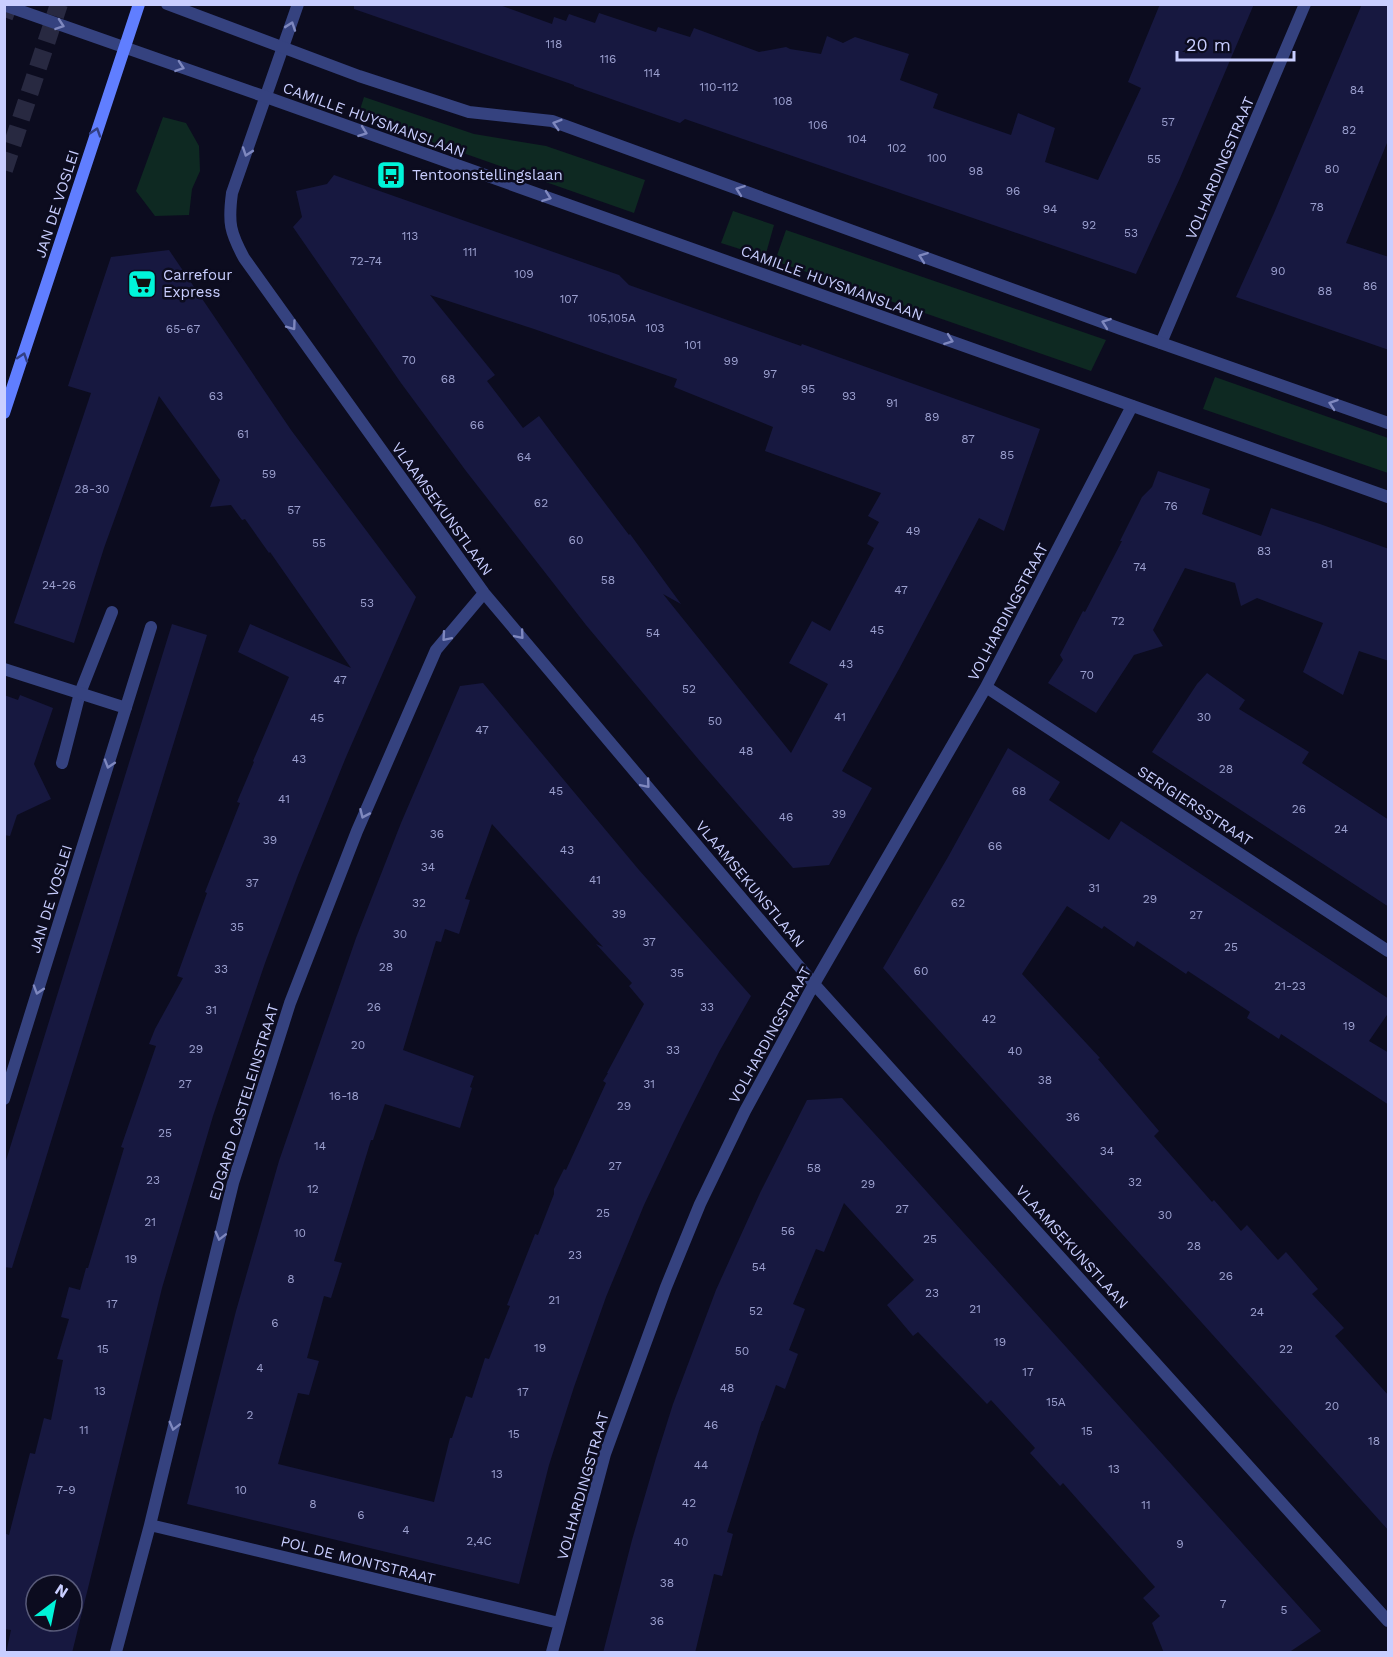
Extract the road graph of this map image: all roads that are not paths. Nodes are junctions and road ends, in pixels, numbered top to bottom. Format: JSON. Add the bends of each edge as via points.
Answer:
{"nodes":[{"id":1,"x":139,"y":4,"type":"edge"},
{"id":2,"x":167,"y":4,"type":"edge"},
{"id":3,"x":298,"y":4,"type":"edge"},
{"id":4,"x":1305,"y":4,"type":"edge"},
{"id":5,"x":4,"y":5,"type":"edge"},
{"id":6,"x":124,"y":48,"type":"junction"},
{"id":7,"x":283,"y":48,"type":"junction"},
{"id":8,"x":266,"y":97,"type":"junction"},
{"id":9,"x":1161,"y":343,"type":"junction"},
{"id":10,"x":1132,"y":406,"type":"junction"},
{"id":11,"x":4,"y":413,"type":"edge"},
{"id":12,"x":1389,"y":423,"type":"edge"},
{"id":13,"x":1389,"y":497,"type":"edge"},
{"id":14,"x":484,"y":593,"type":"junction"},
{"id":15,"x":112,"y":612,"type":"dead end"},
{"id":16,"x":151,"y":627,"type":"dead end"},
{"id":17,"x":4,"y":669,"type":"edge"},
{"id":18,"x":986,"y":687,"type":"junction"},
{"id":19,"x":80,"y":693,"type":"junction"},
{"id":20,"x":126,"y":708,"type":"junction"},
{"id":21,"x":62,"y":763,"type":"dead end"},
{"id":22,"x":1389,"y":951,"type":"edge"},
{"id":23,"x":814,"y":984,"type":"junction"},
{"id":24,"x":4,"y":1099,"type":"edge"},
{"id":25,"x":150,"y":1525,"type":"junction"},
{"id":26,"x":1389,"y":1621,"type":"edge"},
{"id":27,"x":559,"y":1623,"type":"junction"},
{"id":28,"x":116,"y":1653,"type":"edge"},
{"id":29,"x":552,"y":1653,"type":"edge"}],
"edges":[{"from":1,"to":6,"type":"main road","name":"JAN DE VOSLEI"},
{"from":2,"to":7,"type":"street"},
{"from":7,"to":3,"type":"street","one_way":true},
{"from":4,"to":9,"type":"street","name":"VOLHARDINGSTRAAT"},
{"from":5,"to":6,"type":"street","name":"CAMILLE HUYSMANSLAAN","one_way":true},
{"from":6,"to":8,"type":"street","name":"CAMILLE HUYSMANSLAAN","one_way":true},
{"from":11,"to":6,"type":"main road","name":"JAN DE VOSLEI","one_way":true},
{"from":7,"to":8,"type":"street","name":"CAMILLE HUYSMANSLAAN"},
{"from":9,"to":7,"type":"street","one_way":true,"via":[[552,121],[469,112]]},
{"from":8,"to":10,"type":"street","name":"CAMILLE HUYSMANSLAAN","one_way":true},
{"from":8,"to":14,"type":"street","name":"VLAAMSEKUNSTLAAN","one_way":true,"via":[[232,193],[229,216],[234,238],[244,258]]},
{"from":12,"to":9,"type":"street","one_way":true},
{"from":10,"to":13,"type":"street","name":"CAMILLE HUYSMANSLAAN"},
{"from":10,"to":18,"type":"street","name":"VOLHARDINGSTRAAT"},
{"from":14,"to":23,"type":"street","name":"VLAAMSEKUNSTLAAN","one_way":true},
{"from":14,"to":25,"type":"street","name":"EDGARD CASTELEINSTRAAT","one_way":true,"via":[[436,650],[357,831],[290,1003],[233,1183]]},
{"from":15,"to":19,"type":"street"},
{"from":16,"to":20,"type":"street","name":"JAN DE VOSLEI"},
{"from":17,"to":19,"type":"street"},
{"from":18,"to":22,"type":"street","name":"SERIGIERSSTRAAT"},
{"from":18,"to":23,"type":"street","name":"VOLHARDINGSTRAAT"},
{"from":19,"to":20,"type":"street"},
{"from":19,"to":21,"type":"street"},
{"from":20,"to":24,"type":"street","name":"JAN DE VOSLEI","one_way":true},
{"from":23,"to":26,"type":"street","name":"VLAAMSEKUNSTLAAN"},
{"from":23,"to":27,"type":"street","name":"VOLHARDINGSTRAAT","via":[[745,1111],[666,1287],[605,1454]]},
{"from":25,"to":27,"type":"street","name":"POL DE MONTSTRAAT"},
{"from":25,"to":28,"type":"street","name":"EDGARD CASTELEINSTRAAT"},
{"from":27,"to":29,"type":"street","name":"VOLHARDINGSTRAAT"}]}
